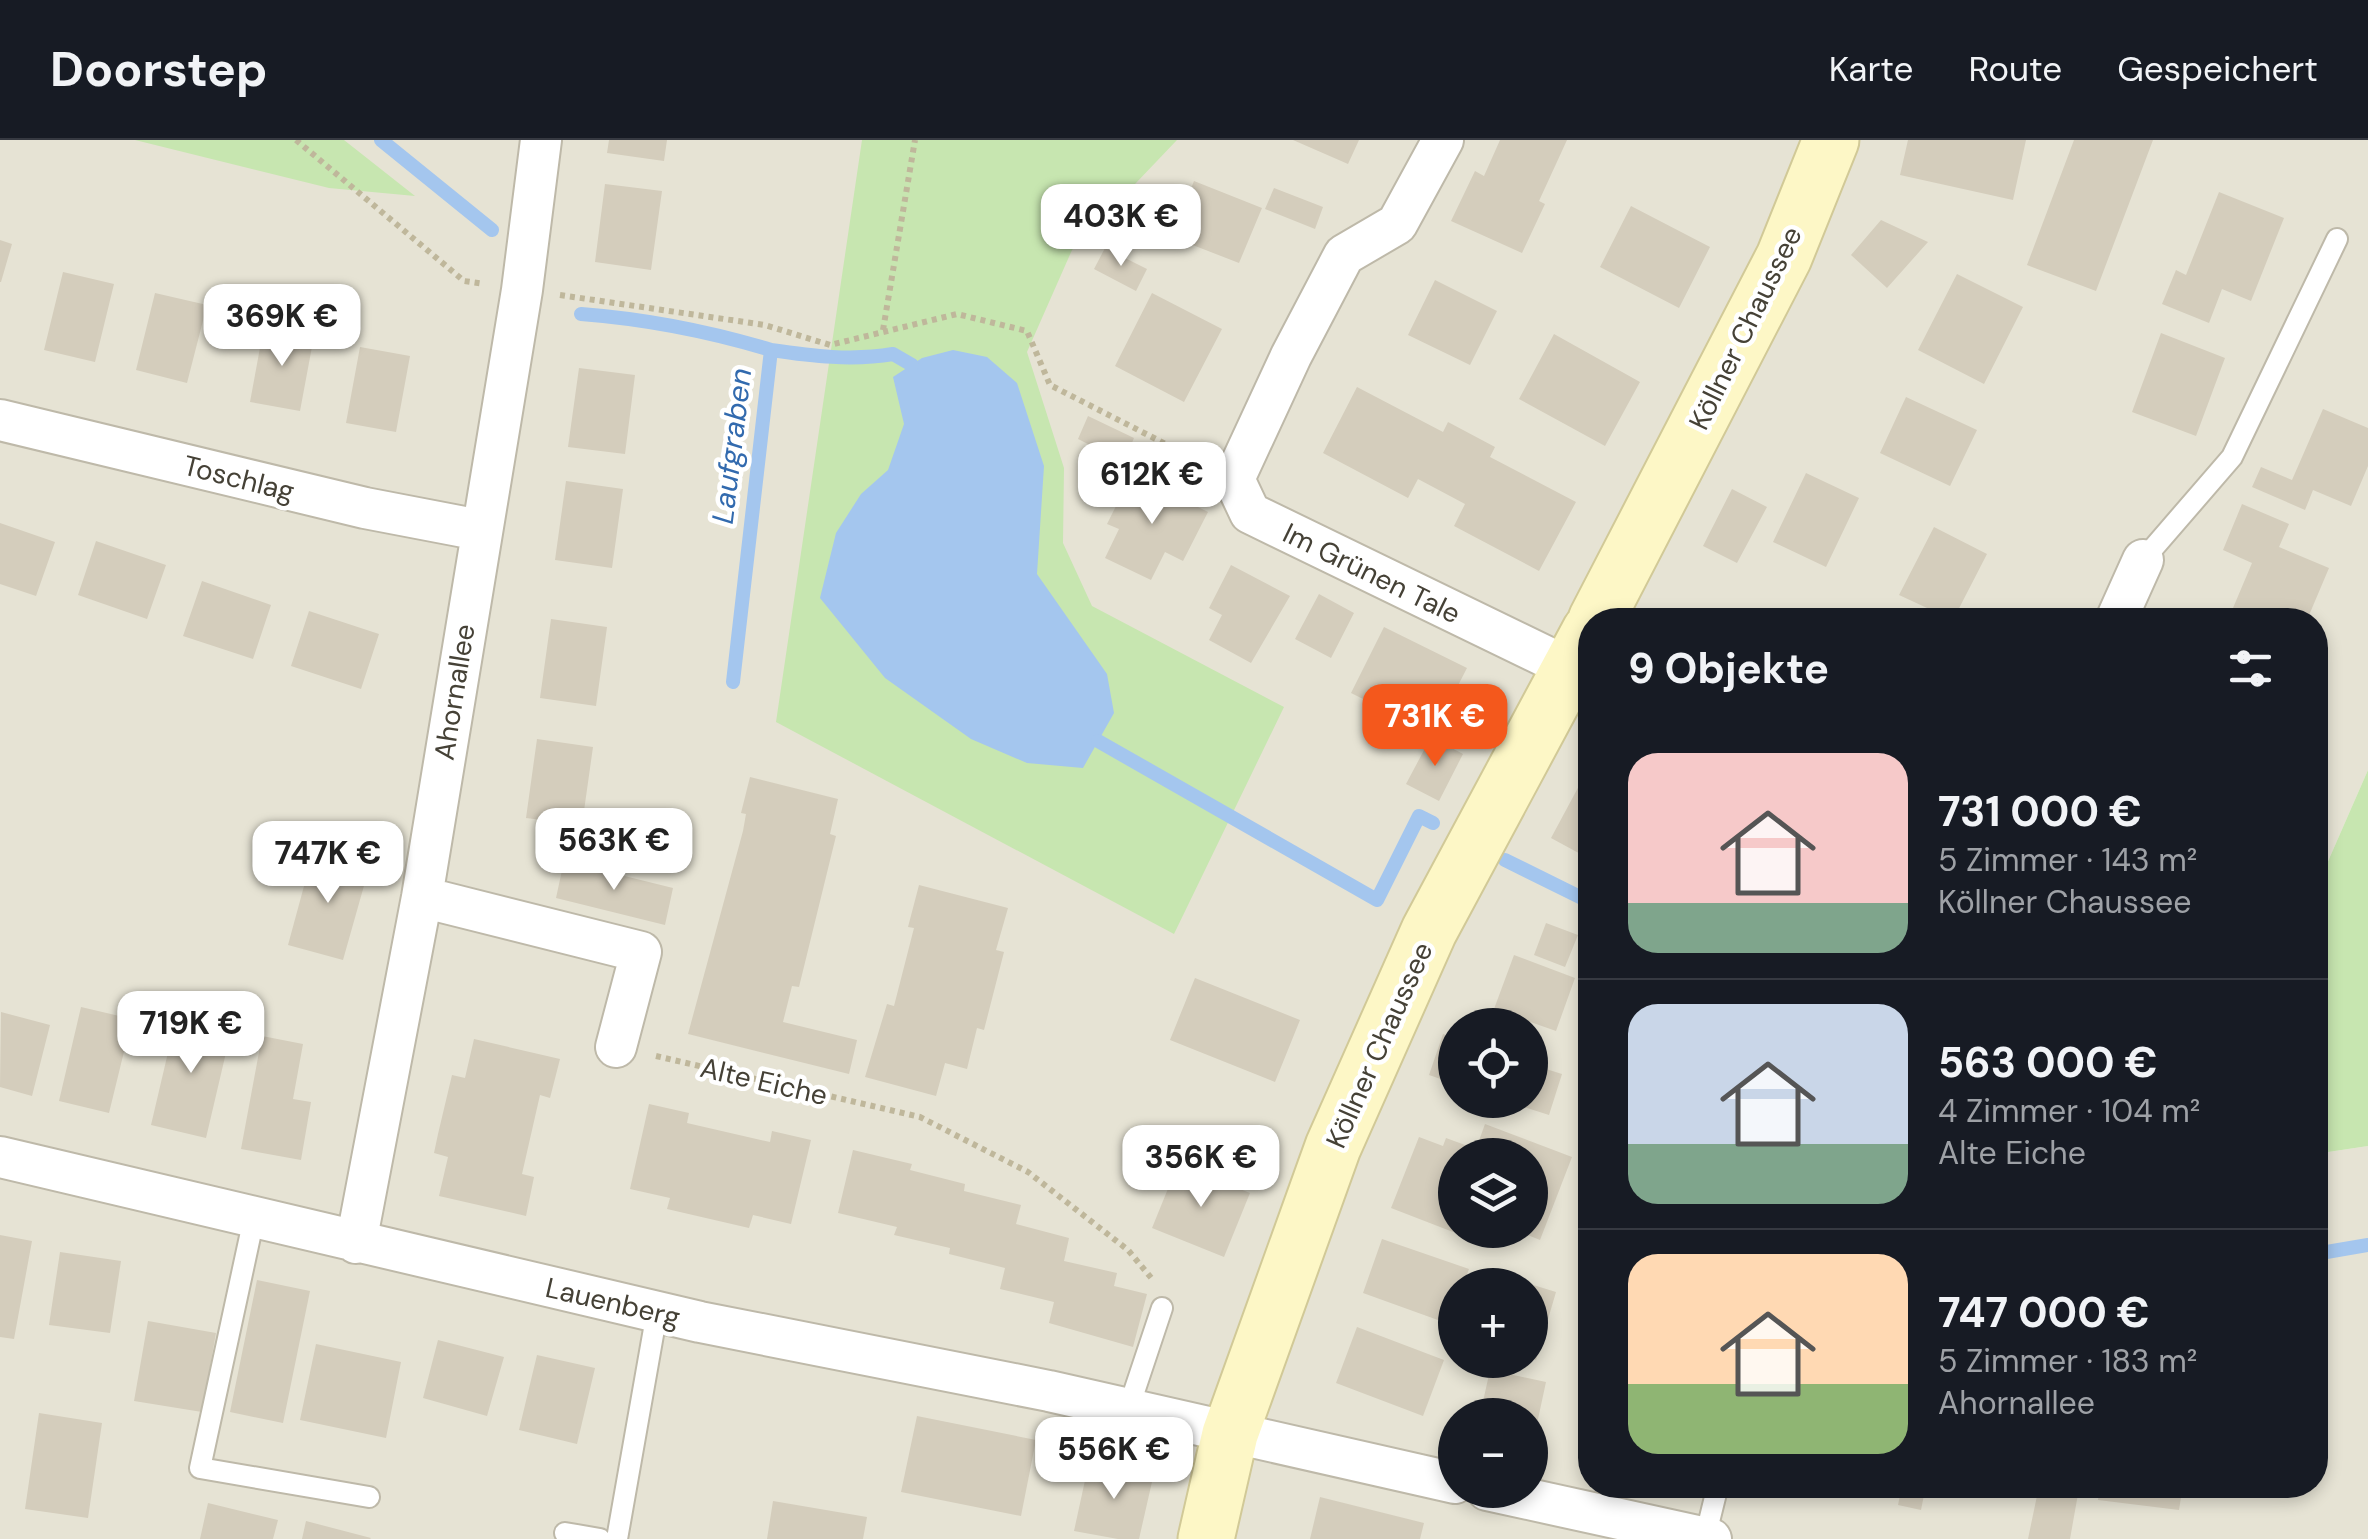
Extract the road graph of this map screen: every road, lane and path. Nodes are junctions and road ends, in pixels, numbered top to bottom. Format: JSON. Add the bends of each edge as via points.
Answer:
{"nodes":[{"id":1,"x":296,"y":140,"type":"edge"},
{"id":2,"x":541,"y":140,"type":"edge"},
{"id":3,"x":914,"y":140,"type":"edge"},
{"id":4,"x":1444,"y":140,"type":"edge"},
{"id":5,"x":1831,"y":140,"type":"edge"},
{"id":6,"x":2337,"y":239,"type":"dead end"},
{"id":7,"x":522,"y":290,"type":"junction"},
{"id":8,"x":884,"y":330,"type":"junction"},
{"id":9,"x":0,"y":420,"type":"edge"},
{"id":10,"x":1234,"y":479,"type":"junction"},
{"id":11,"x":480,"y":530,"type":"junction"},
{"id":12,"x":2143,"y":560,"type":"joint"},
{"id":13,"x":1602,"y":608,"type":"edge"},
{"id":14,"x":2121,"y":608,"type":"edge"},
{"id":15,"x":1578,"y":658,"type":"edge"},
{"id":16,"x":1578,"y":669,"type":"edge"},
{"id":17,"x":422,"y":896,"type":"junction"},
{"id":18,"x":616,"y":1047,"type":"joint"},
{"id":19,"x":0,"y":1157,"type":"edge"},
{"id":20,"x":254,"y":1218,"type":"junction"},
{"id":21,"x":356,"y":1242,"type":"junction"},
{"id":22,"x":1162,"y":1308,"type":"joint"},
{"id":23,"x":657,"y":1312,"type":"junction"},
{"id":24,"x":1128,"y":1410,"type":"junction"},
{"id":25,"x":1230,"y":1434,"type":"junction"},
{"id":26,"x":1438,"y":1479,"type":"edge"},
{"id":27,"x":369,"y":1497,"type":"dead end"},
{"id":28,"x":1716,"y":1498,"type":"edge"},
{"id":29,"x":1548,"y":1503,"type":"edge"},
{"id":30,"x":565,"y":1534,"type":"dead end"},
{"id":31,"x":1708,"y":1538,"type":"edge"},
{"id":32,"x":600,"y":1539,"type":"edge"},
{"id":33,"x":616,"y":1539,"type":"edge"},
{"id":34,"x":1206,"y":1539,"type":"edge"}],
"edges":[{"from":1,"to":7,"type":"path","via":[[464,281]]},
{"from":2,"to":7,"type":"street","name":"Ahornallee"},
{"from":3,"to":8,"type":"path"},
{"from":4,"to":10,"type":"street","via":[[1398,224],[1344,255]]},
{"from":5,"to":13,"type":"street","name":"Köllner Chaussee","via":[[1784,256]]},
{"from":6,"to":12,"type":"lane","via":[[2232,457]]},
{"from":7,"to":8,"type":"path","via":[[766,325],[830,346]]},
{"from":7,"to":11,"type":"street","name":"Ahornallee"},
{"from":8,"to":10,"type":"path","via":[[957,314],[1027,331],[1050,386]]},
{"from":9,"to":11,"type":"street","name":"Toschlag"},
{"from":10,"to":15,"type":"street","name":"Im Grünen Tale","via":[[1250,512]]},
{"from":11,"to":17,"type":"street","name":"Ahornallee"},
{"from":12,"to":14,"type":"street"},
{"from":16,"to":25,"type":"street","name":"Köllner Chaussee","via":[[1428,931],[1333,1147]]},
{"from":17,"to":18,"type":"street","via":[[641,952]]},
{"from":17,"to":21,"type":"street","name":"Ahornallee"},
{"from":18,"to":22,"type":"path","name":"Alte Eiche","via":[[920,1117],[1028,1172],[1128,1250],[1155,1282]]},
{"from":19,"to":20,"type":"street","name":"Lauenberg"},
{"from":20,"to":21,"type":"street","name":"Lauenberg"},
{"from":20,"to":27,"type":"lane","via":[[200,1468]]},
{"from":21,"to":23,"type":"street","name":"Lauenberg"},
{"from":22,"to":24,"type":"lane"},
{"from":23,"to":24,"type":"street","name":"Lauenberg"},
{"from":23,"to":33,"type":"lane"},
{"from":24,"to":25,"type":"street","name":"Lauenberg"},
{"from":25,"to":26,"type":"street","name":"Lauenberg"},
{"from":25,"to":34,"type":"street","name":"Köllner Chaussee"},
{"from":28,"to":31,"type":"lane"},
{"from":29,"to":31,"type":"street"},
{"from":30,"to":32,"type":"lane"}]}
